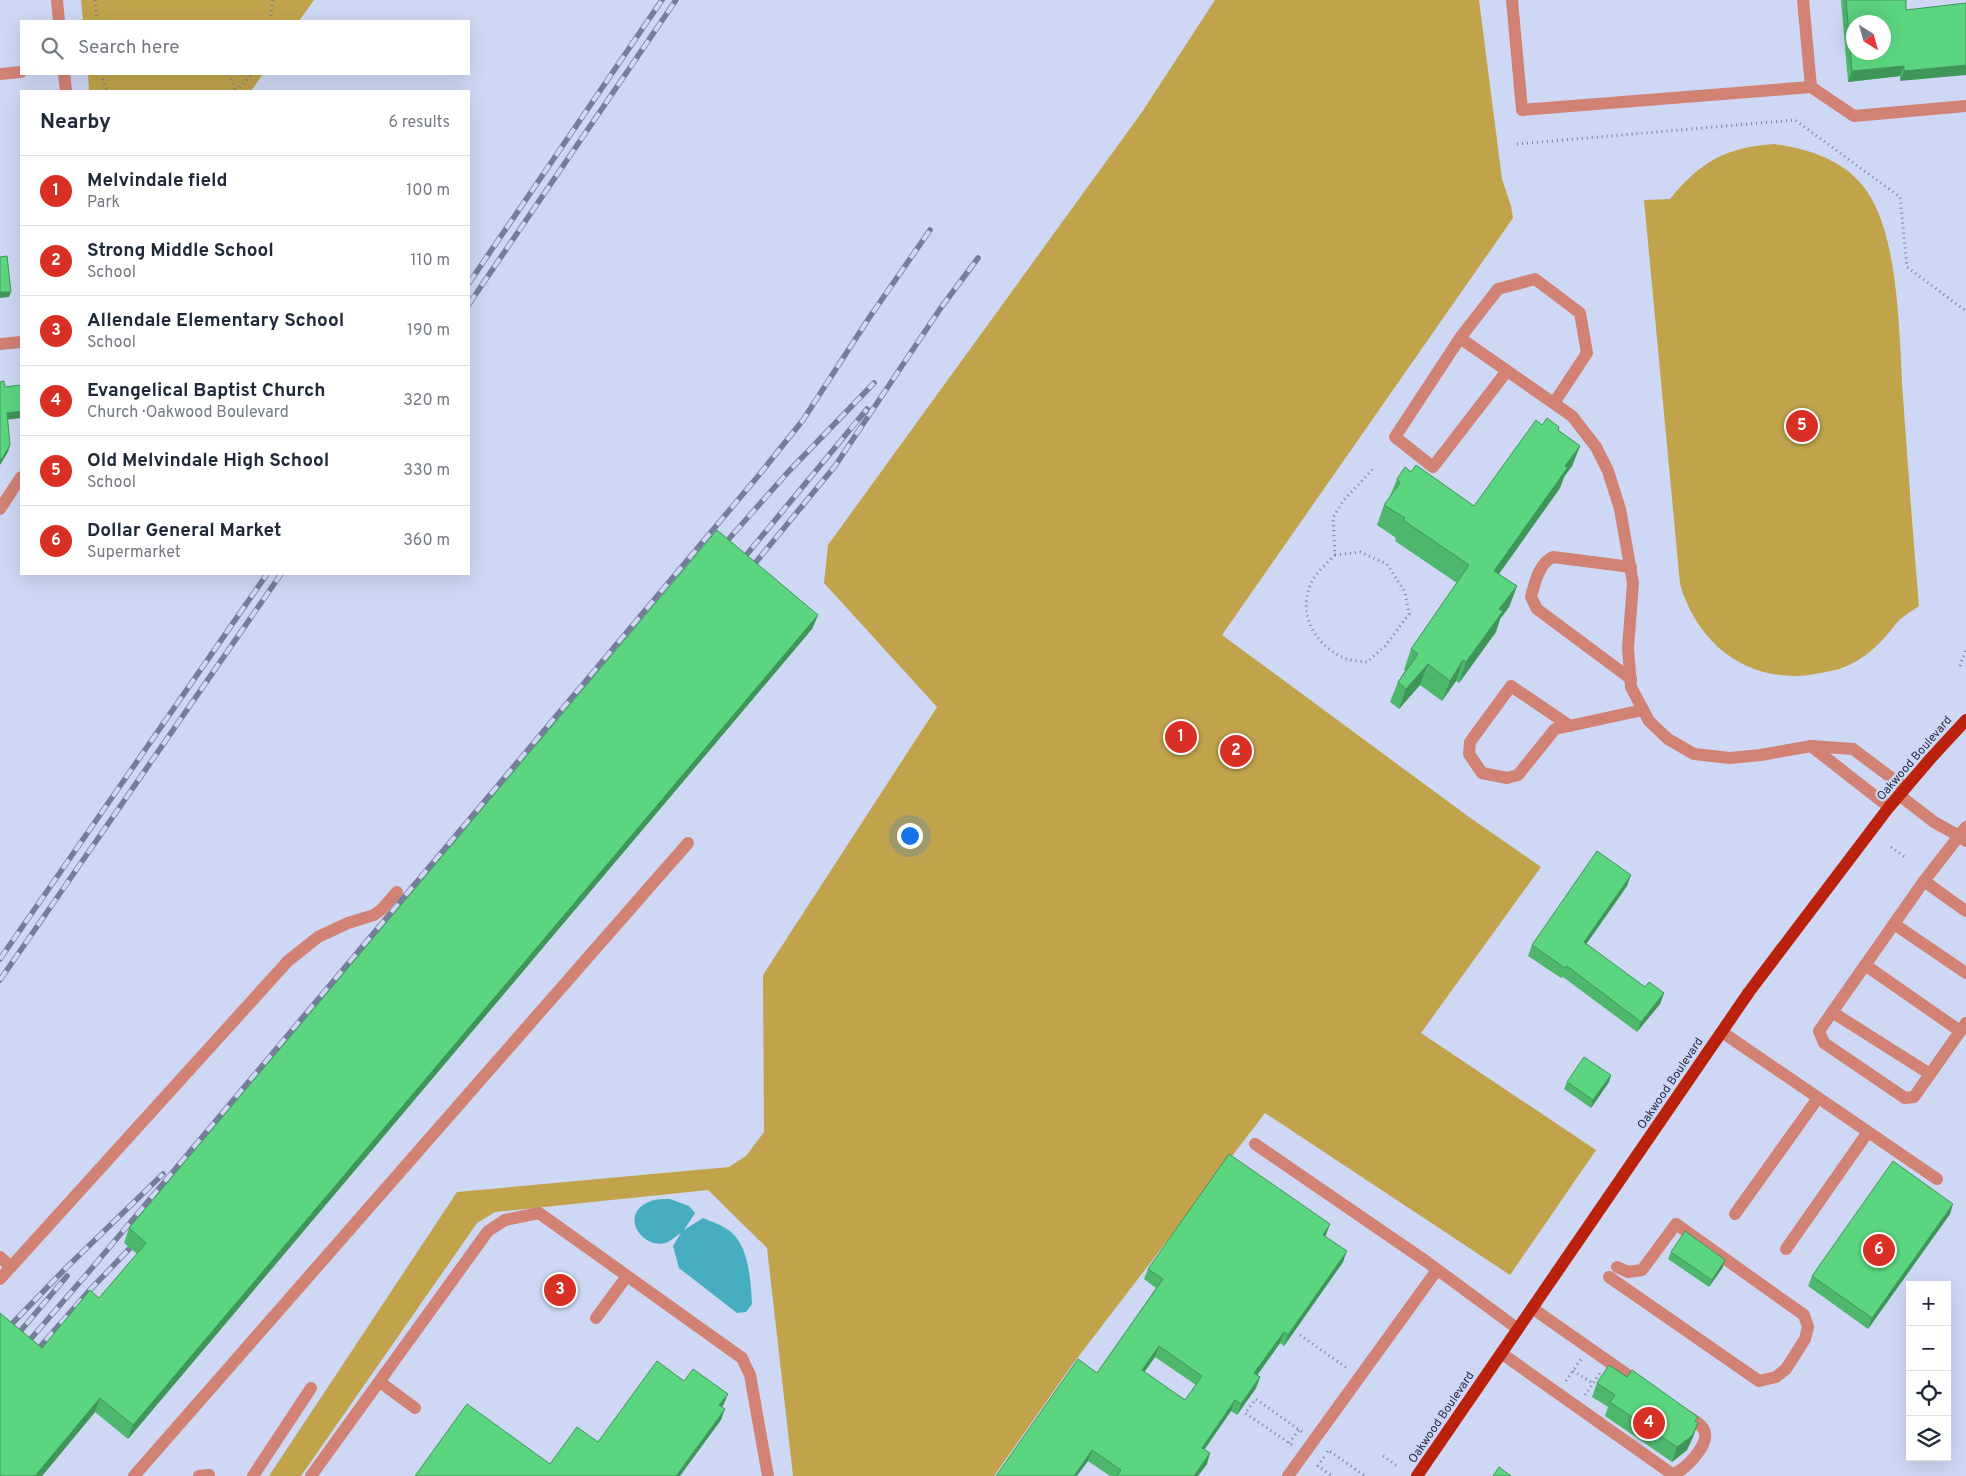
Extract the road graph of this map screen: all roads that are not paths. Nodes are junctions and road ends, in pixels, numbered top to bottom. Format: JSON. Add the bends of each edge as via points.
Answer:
{"nodes":[{"id":1,"x":57,"y":0,"type":"edge"},
{"id":2,"x":1512,"y":0,"type":"edge"},
{"id":3,"x":1803,"y":0,"type":"edge"},
{"id":4,"x":59,"y":20,"type":"edge"},
{"id":5,"x":20,"y":72,"type":"edge"},
{"id":6,"x":0,"y":74,"type":"edge"},
{"id":7,"x":64,"y":75,"type":"edge"},
{"id":8,"x":1811,"y":87,"type":"junction"},
{"id":9,"x":66,"y":90,"type":"edge"},
{"id":10,"x":1966,"y":106,"type":"edge"},
{"id":11,"x":1460,"y":338,"type":"junction"},
{"id":12,"x":20,"y":342,"type":"edge"},
{"id":13,"x":0,"y":344,"type":"edge"},
{"id":14,"x":1507,"y":371,"type":"junction"},
{"id":15,"x":1554,"y":403,"type":"junction"},
{"id":16,"x":20,"y":479,"type":"edge"},
{"id":17,"x":0,"y":509,"type":"edge"},
{"id":18,"x":1630,"y":567,"type":"junction"},
{"id":19,"x":1630,"y":679,"type":"junction"},
{"id":20,"x":1644,"y":710,"type":"junction"},
{"id":21,"x":1966,"y":720,"type":"edge"},
{"id":22,"x":1570,"y":726,"type":"junction"},
{"id":23,"x":1811,"y":746,"type":"junction"},
{"id":24,"x":1902,"y":792,"type":"junction"},
{"id":25,"x":1890,"y":807,"type":"junction"},
{"id":26,"x":1964,"y":834,"type":"edge"},
{"id":27,"x":688,"y":844,"type":"dead end"},
{"id":28,"x":1924,"y":881,"type":"junction"},
{"id":29,"x":397,"y":892,"type":"dead end"},
{"id":30,"x":1966,"y":911,"type":"edge"},
{"id":31,"x":1894,"y":924,"type":"junction"},
{"id":32,"x":1865,"y":965,"type":"junction"},
{"id":33,"x":1966,"y":973,"type":"edge"},
{"id":34,"x":1832,"y":1012,"type":"junction"},
{"id":35,"x":1963,"y":1027,"type":"edge"},
{"id":36,"x":1722,"y":1032,"type":"junction"},
{"id":37,"x":1930,"y":1074,"type":"junction"},
{"id":38,"x":1818,"y":1098,"type":"junction"},
{"id":39,"x":1868,"y":1132,"type":"junction"},
{"id":40,"x":1255,"y":1144,"type":"dead end"},
{"id":41,"x":1937,"y":1180,"type":"dead end"},
{"id":42,"x":1735,"y":1214,"type":"dead end"},
{"id":43,"x":1786,"y":1249,"type":"dead end"},
{"id":44,"x":0,"y":1257,"type":"edge"},
{"id":45,"x":11,"y":1267,"type":"junction"},
{"id":46,"x":1437,"y":1270,"type":"junction"},
{"id":47,"x":1613,"y":1272,"type":"joint"},
{"id":48,"x":627,"y":1276,"type":"junction"},
{"id":49,"x":0,"y":1279,"type":"edge"},
{"id":50,"x":1532,"y":1308,"type":"junction"},
{"id":51,"x":596,"y":1318,"type":"dead end"},
{"id":52,"x":1518,"y":1329,"type":"junction"},
{"id":53,"x":1501,"y":1353,"type":"junction"},
{"id":54,"x":380,"y":1382,"type":"junction"},
{"id":55,"x":311,"y":1388,"type":"dead end"},
{"id":56,"x":1653,"y":1392,"type":"edge"},
{"id":57,"x":415,"y":1408,"type":"dead end"},
{"id":58,"x":1676,"y":1408,"type":"edge"},
{"id":59,"x":134,"y":1476,"type":"edge"},
{"id":60,"x":199,"y":1476,"type":"edge"},
{"id":61,"x":209,"y":1476,"type":"edge"},
{"id":62,"x":253,"y":1476,"type":"edge"},
{"id":63,"x":311,"y":1476,"type":"edge"},
{"id":64,"x":768,"y":1476,"type":"edge"},
{"id":65,"x":1288,"y":1476,"type":"edge"},
{"id":66,"x":1417,"y":1476,"type":"edge"}],
"edges":[{"from":1,"to":4,"type":"street"},
{"from":2,"to":8,"type":"street","via":[[1522,110]]},
{"from":3,"to":8,"type":"street"},
{"from":5,"to":6,"type":"street"},
{"from":7,"to":9,"type":"street"},
{"from":8,"to":10,"type":"street","via":[[1854,116]]},
{"from":11,"to":14,"type":"street"},
{"from":11,"to":14,"type":"street","via":[[1395,437],[1433,467]]},
{"from":11,"to":15,"type":"street","via":[[1498,289],[1535,279],[1580,313],[1587,354]]},
{"from":12,"to":13,"type":"street"},
{"from":14,"to":15,"type":"street"},
{"from":15,"to":18,"type":"street","via":[[1583,428],[1608,471],[1620,509]]},
{"from":16,"to":17,"type":"street"},
{"from":18,"to":19,"type":"street","via":[[1633,583],[1628,648]]},
{"from":18,"to":19,"type":"street","via":[[1553,557],[1542,566],[1531,597],[1537,609]]},
{"from":19,"to":20,"type":"street"},
{"from":20,"to":22,"type":"street"},
{"from":20,"to":23,"type":"street","via":[[1649,722],[1668,739],[1694,754],[1730,758]]},
{"from":21,"to":24,"type":"main road","name":"Oakwood Boulevard"},
{"from":22,"to":22,"type":"street","via":[[1555,729],[1518,775],[1507,778],[1482,773],[1469,754],[1470,742],[1511,686]]},
{"from":23,"to":24,"type":"street","via":[[1853,749]]},
{"from":23,"to":25,"type":"street"},
{"from":24,"to":25,"type":"main road","name":"Oakwood Boulevard"},
{"from":24,"to":26,"type":"street","via":[[1934,822]]},
{"from":25,"to":36,"type":"main road","name":"Oakwood Boulevard"},
{"from":26,"to":28,"type":"street"},
{"from":27,"to":59,"type":"street"},
{"from":28,"to":30,"type":"street"},
{"from":28,"to":31,"type":"street"},
{"from":29,"to":45,"type":"street","via":[[374,915],[318,937],[288,960]]},
{"from":31,"to":32,"type":"street"},
{"from":31,"to":33,"type":"street"},
{"from":32,"to":34,"type":"street"},
{"from":32,"to":35,"type":"street"},
{"from":34,"to":37,"type":"street"},
{"from":34,"to":37,"type":"street","via":[[1819,1031],[1824,1043],[1905,1098],[1914,1097]]},
{"from":35,"to":37,"type":"street"},
{"from":36,"to":38,"type":"street"},
{"from":36,"to":50,"type":"main road","name":"Oakwood Boulevard"},
{"from":38,"to":39,"type":"street"},
{"from":38,"to":42,"type":"street"},
{"from":39,"to":41,"type":"street"},
{"from":39,"to":43,"type":"street"},
{"from":40,"to":46,"type":"street"},
{"from":44,"to":45,"type":"street"},
{"from":45,"to":49,"type":"street"},
{"from":46,"to":52,"type":"street"},
{"from":46,"to":65,"type":"street"},
{"from":47,"to":47,"type":"street","via":[[1759,1381],[1786,1369],[1805,1340],[1808,1327],[1804,1315],[1676,1224],[1642,1270]]},
{"from":48,"to":51,"type":"street"},
{"from":48,"to":54,"type":"street","via":[[539,1214],[506,1220],[488,1231]]},
{"from":48,"to":64,"type":"street","via":[[742,1358],[750,1375]]},
{"from":50,"to":52,"type":"main road","name":"Oakwood Boulevard"},
{"from":50,"to":56,"type":"street"},
{"from":52,"to":53,"type":"main road","name":"Oakwood Boulevard"},
{"from":53,"to":58,"type":"street","via":[[1672,1474],[1686,1468],[1703,1444],[1705,1433]]},
{"from":53,"to":66,"type":"main road","name":"Oakwood Boulevard"},
{"from":54,"to":57,"type":"street"},
{"from":54,"to":63,"type":"street"},
{"from":55,"to":62,"type":"street"},
{"from":60,"to":61,"type":"street"}]}
